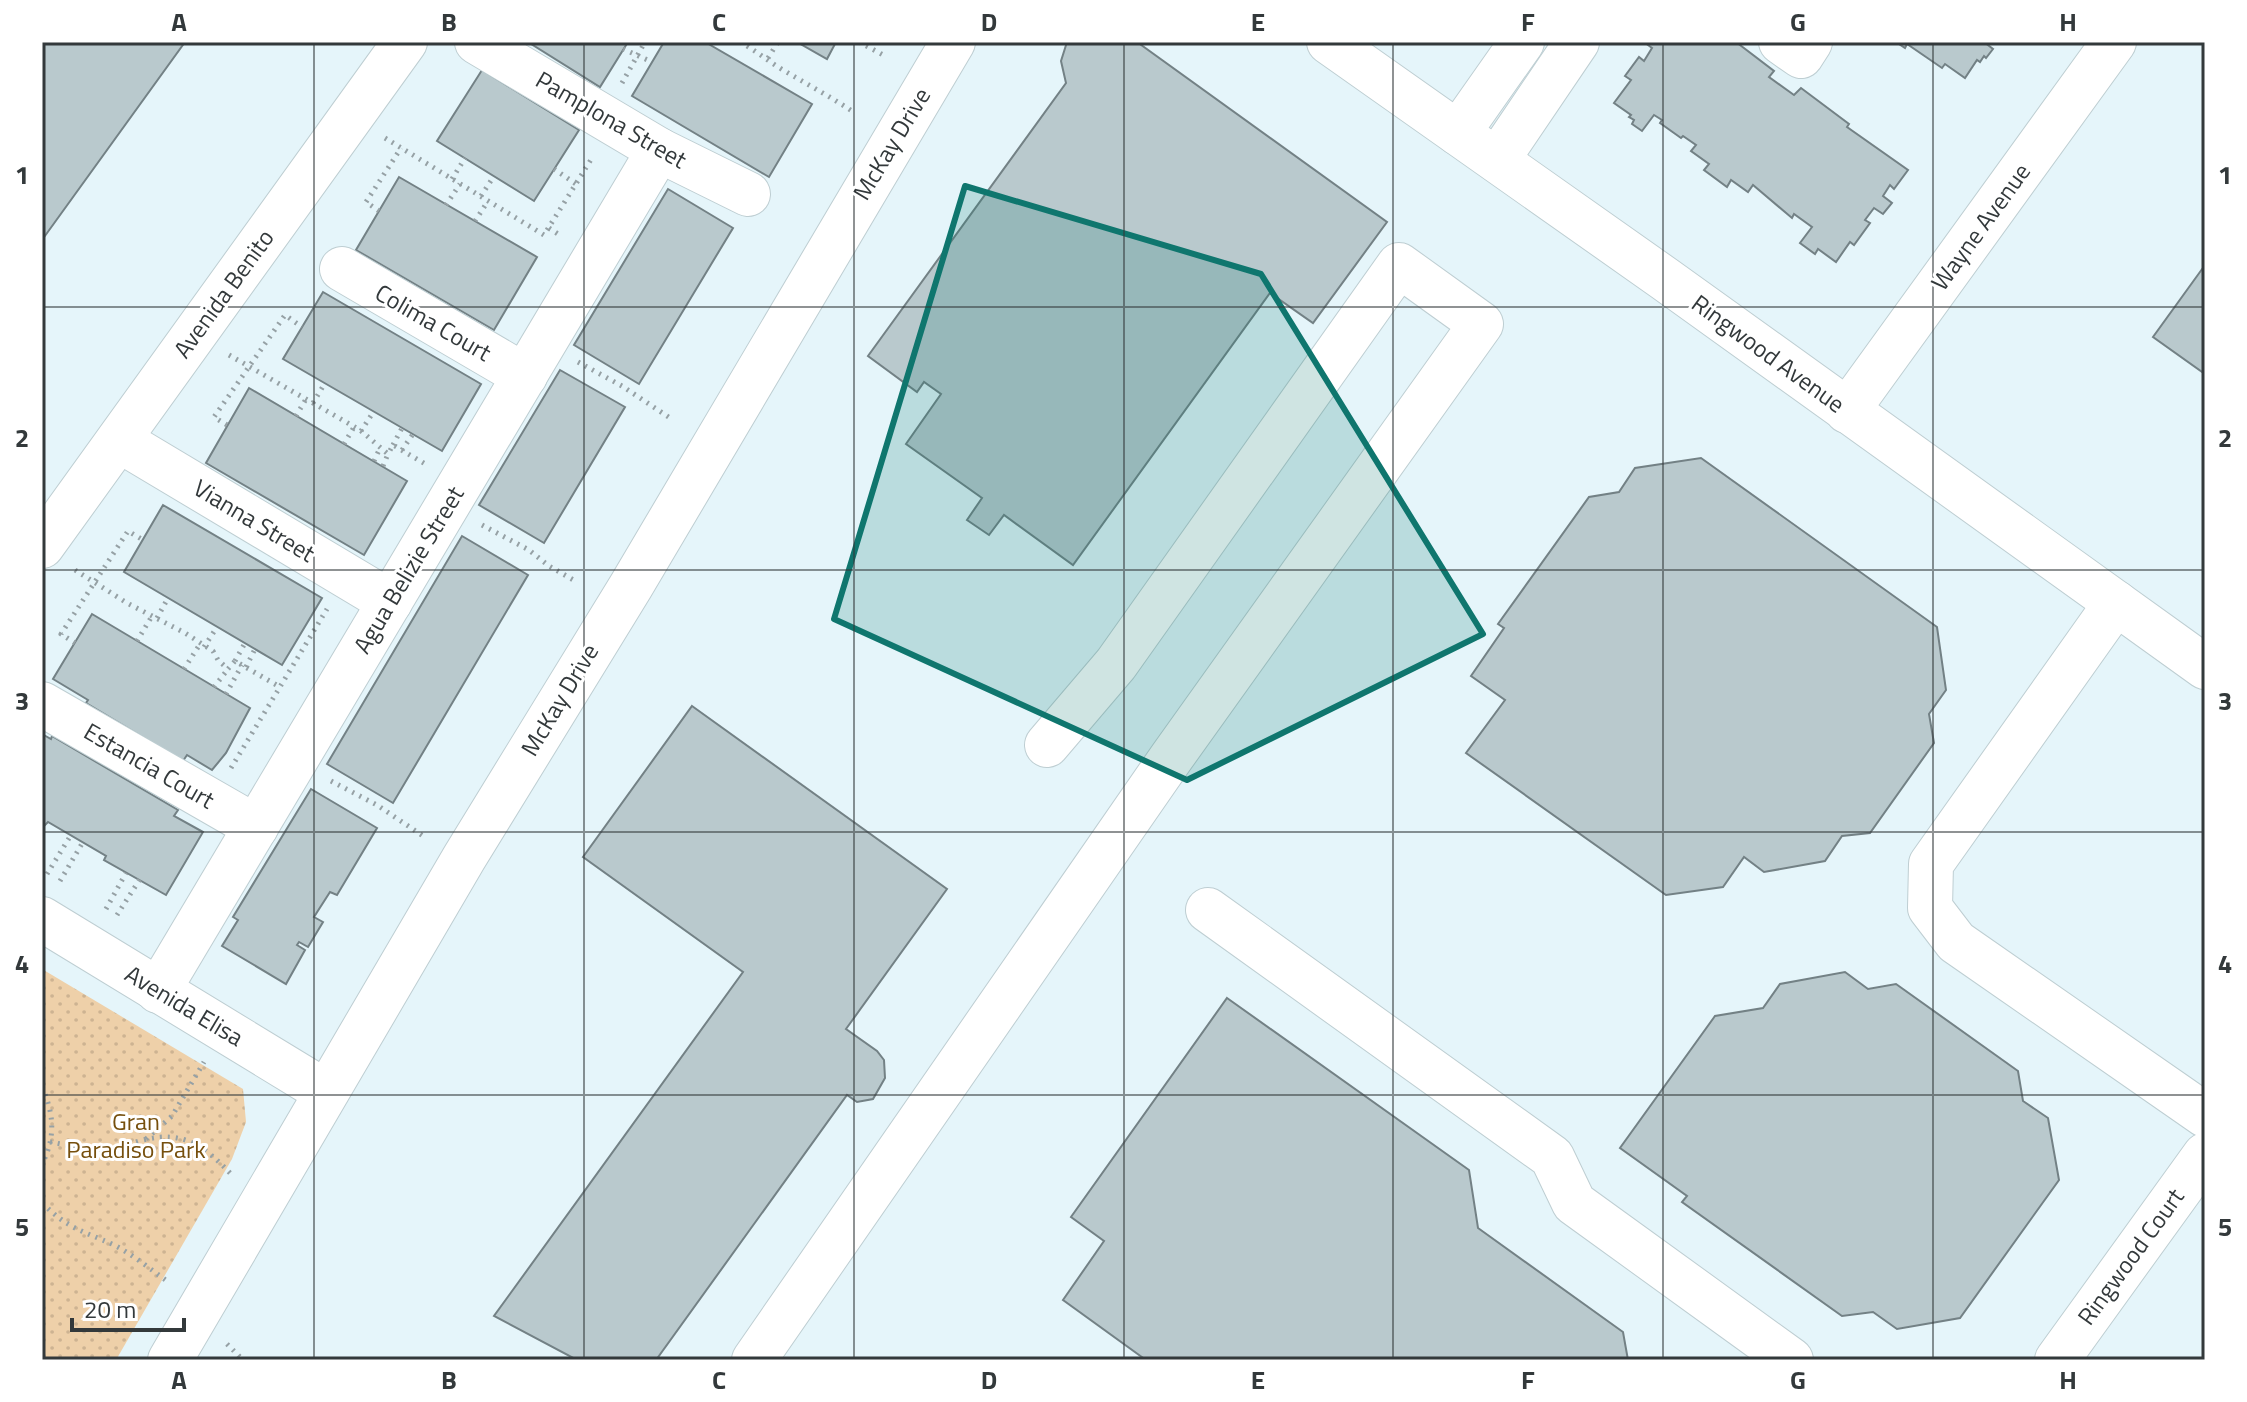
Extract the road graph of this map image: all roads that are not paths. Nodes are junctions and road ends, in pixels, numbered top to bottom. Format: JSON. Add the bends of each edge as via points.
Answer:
{"nodes":[{"id":1,"x":405,"y":42,"type":"edge"},
{"id":2,"x":477,"y":42,"type":"edge"},
{"id":3,"x":953,"y":42,"type":"edge"},
{"id":4,"x":1329,"y":42,"type":"edge"},
{"id":5,"x":1522,"y":42,"type":"edge"},
{"id":6,"x":1577,"y":42,"type":"edge"},
{"id":7,"x":1781,"y":42,"type":"edge"},
{"id":8,"x":1810,"y":42,"type":"edge"},
{"id":9,"x":2114,"y":42,"type":"edge"},
{"id":10,"x":1458,"y":133,"type":"junction"},
{"id":11,"x":659,"y":150,"type":"junction"},
{"id":12,"x":1497,"y":160,"type":"junction"},
{"id":13,"x":748,"y":194,"type":"dead end"},
{"id":14,"x":342,"y":269,"type":"dead end"},
{"id":15,"x":525,"y":376,"type":"junction"},
{"id":16,"x":1847,"y":411,"type":"junction"},
{"id":17,"x":119,"y":440,"type":"junction"},
{"id":18,"x":58,"y":558,"type":"edge"},
{"id":19,"x":390,"y":602,"type":"junction"},
{"id":20,"x":2116,"y":603,"type":"junction"},
{"id":21,"x":2205,"y":667,"type":"edge"},
{"id":22,"x":42,"y":704,"type":"edge"},
{"id":23,"x":1047,"y":745,"type":"dead end"},
{"id":24,"x":256,"y":827,"type":"junction"},
{"id":25,"x":51,"y":900,"type":"edge"},
{"id":26,"x":1208,"y":910,"type":"dead end"},
{"id":27,"x":158,"y":991,"type":"junction"},
{"id":28,"x":326,"y":1092,"type":"junction"},
{"id":29,"x":2205,"y":1115,"type":"edge"},
{"id":30,"x":2205,"y":1155,"type":"edge"},
{"id":31,"x":170,"y":1360,"type":"edge"},
{"id":32,"x":754,"y":1360,"type":"edge"},
{"id":33,"x":1791,"y":1360,"type":"edge"},
{"id":34,"x":2057,"y":1360,"type":"edge"}],
"edges":[{"from":1,"to":17,"type":"street","name":"Avenida Benito"},
{"from":2,"to":11,"type":"street","name":"Pamplona Street"},
{"from":3,"to":28,"type":"street","name":"McKay Drive"},
{"from":4,"to":10,"type":"street","name":"Ringwood Avenue"},
{"from":5,"to":10,"type":"street"},
{"from":6,"to":12,"type":"street"},
{"from":7,"to":8,"type":"street","via":[[1801,56]]},
{"from":9,"to":16,"type":"street","name":"Wayne Avenue"},
{"from":10,"to":12,"type":"street","name":"Ringwood Avenue"},
{"from":11,"to":13,"type":"street","name":"Pamplona Street"},
{"from":11,"to":15,"type":"street","name":"Agua Belizie Street"},
{"from":12,"to":16,"type":"street","name":"Ringwood Avenue"},
{"from":14,"to":15,"type":"street","name":"Colima Court"},
{"from":15,"to":19,"type":"street","name":"Agua Belizie Street"},
{"from":16,"to":20,"type":"street","name":"Ringwood Avenue"},
{"from":17,"to":18,"type":"street","name":"Avenida Benito"},
{"from":17,"to":19,"type":"street","name":"Vianna Street"},
{"from":19,"to":24,"type":"street","name":"Agua Belizie Street"},
{"from":20,"to":21,"type":"street","name":"Ringwood Avenue"},
{"from":20,"to":29,"type":"street","via":[[1931,864],[1930,908],[1956,942]]},
{"from":22,"to":24,"type":"street","name":"Estancia Court"},
{"from":23,"to":32,"type":"street","via":[[1116,664],[1399,265],[1481,324],[1171,758]]},
{"from":24,"to":27,"type":"street","name":"Agua Belizie Street"},
{"from":25,"to":27,"type":"street","name":"Avenida Elisa"},
{"from":26,"to":33,"type":"street","via":[[1552,1157],[1574,1203]]},
{"from":27,"to":28,"type":"street","name":"Avenida Elisa"},
{"from":28,"to":31,"type":"street","name":"McKay Drive"},
{"from":30,"to":34,"type":"street","name":"Ringwood Court"}]}
